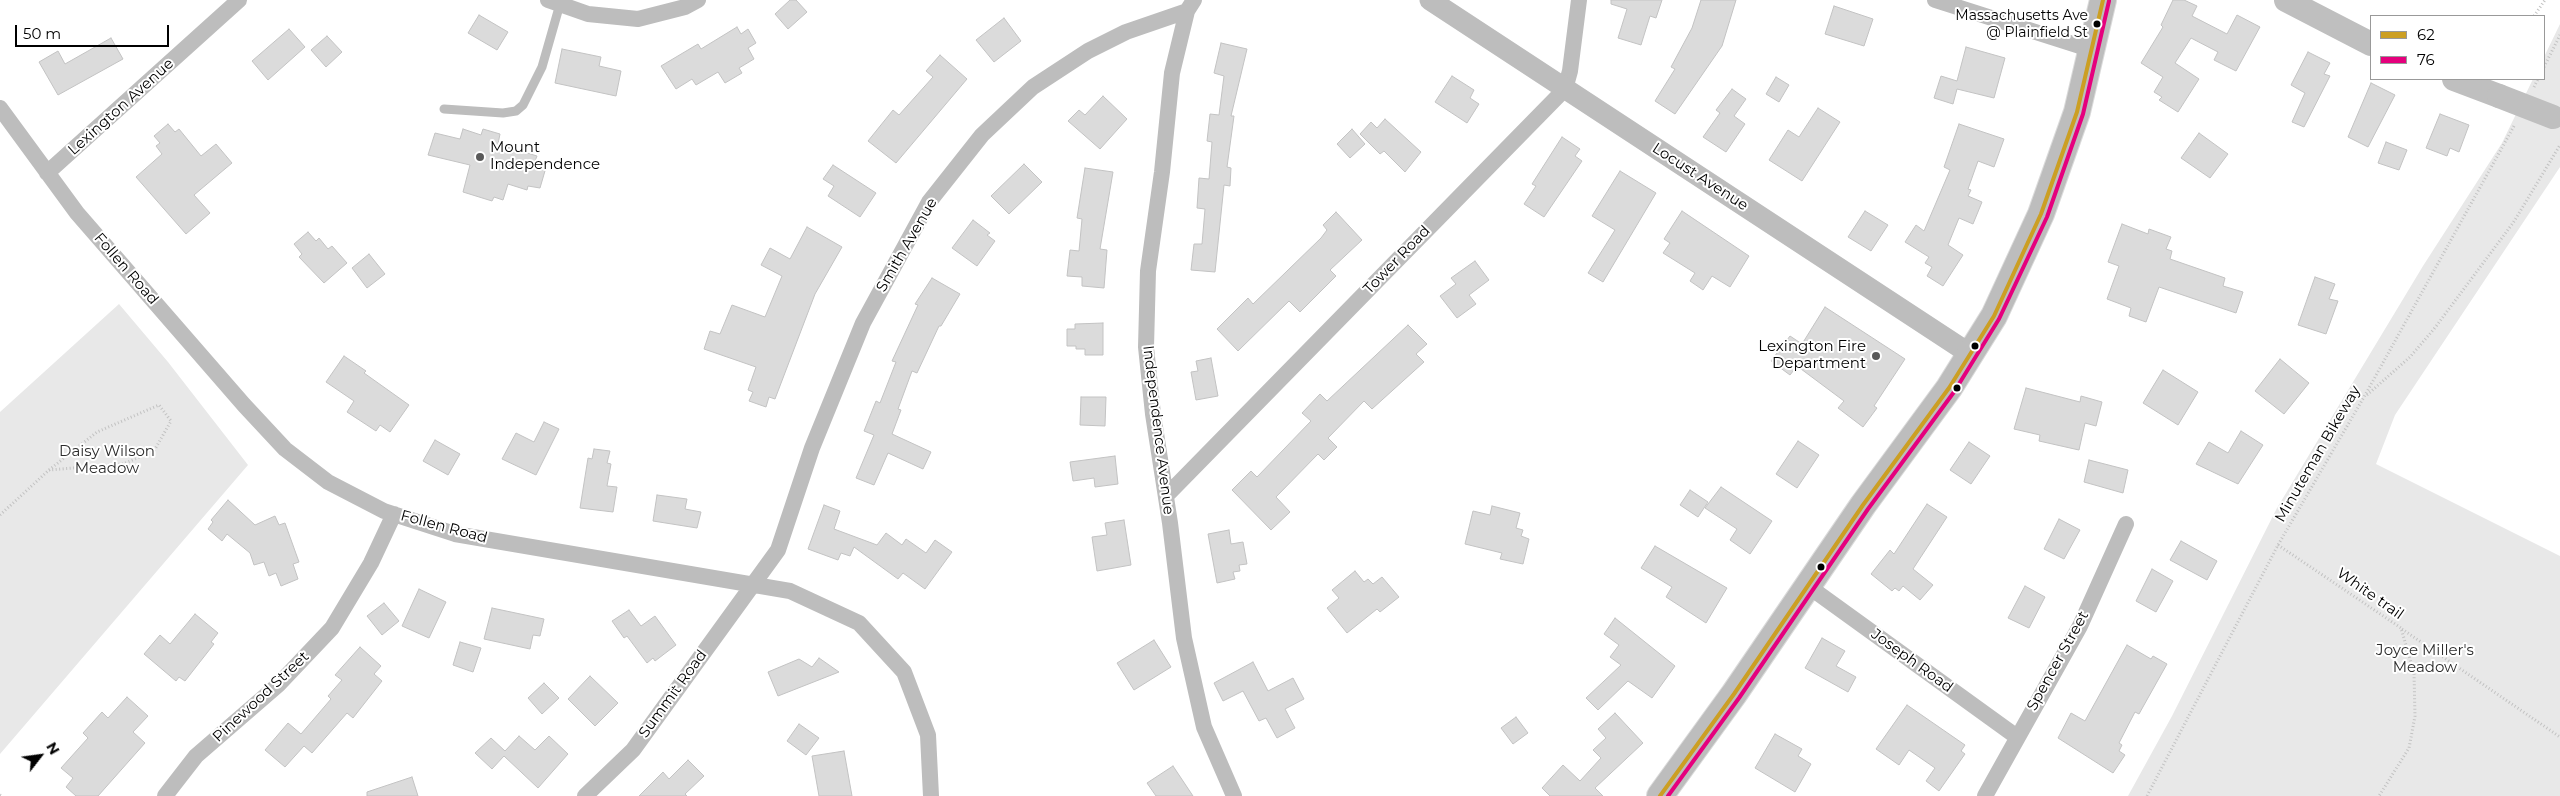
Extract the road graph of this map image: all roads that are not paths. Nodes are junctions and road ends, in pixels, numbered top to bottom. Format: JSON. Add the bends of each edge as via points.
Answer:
{"nodes":[{"id":1,"x":239,"y":0,"type":"edge"},
{"id":2,"x":698,"y":0,"type":"edge"},
{"id":3,"x":1430,"y":0,"type":"edge"},
{"id":4,"x":1580,"y":0,"type":"edge"},
{"id":5,"x":1935,"y":0,"type":"edge"},
{"id":6,"x":2103,"y":0,"type":"edge"},
{"id":7,"x":2286,"y":0,"type":"edge"},
{"id":8,"x":554,"y":2,"type":"edge"},
{"id":9,"x":1190,"y":5,"type":"edge"},
{"id":10,"x":2370,"y":43,"type":"edge"},
{"id":11,"x":2092,"y":50,"type":"junction"},
{"id":12,"x":2457,"y":80,"type":"edge"},
{"id":13,"x":1565,"y":89,"type":"junction"},
{"id":14,"x":0,"y":108,"type":"edge"},
{"id":15,"x":444,"y":109,"type":"dead end"},
{"id":16,"x":2557,"y":119,"type":"edge"},
{"id":17,"x":47,"y":173,"type":"junction"},
{"id":18,"x":1970,"y":354,"type":"junction"},
{"id":19,"x":1166,"y":496,"type":"junction"},
{"id":20,"x":394,"y":514,"type":"junction"},
{"id":21,"x":2126,"y":524,"type":"dead end"},
{"id":22,"x":753,"y":585,"type":"junction"},
{"id":23,"x":1808,"y":586,"type":"junction"},
{"id":24,"x":2017,"y":737,"type":"junction"},
{"id":25,"x":165,"y":796,"type":"edge"},
{"id":26,"x":585,"y":796,"type":"edge"},
{"id":27,"x":931,"y":796,"type":"edge"},
{"id":28,"x":1234,"y":796,"type":"edge"},
{"id":29,"x":1660,"y":796,"type":"edge"},
{"id":30,"x":1985,"y":796,"type":"edge"}],
"edges":[{"from":1,"to":17,"type":"street","name":"Lexington Avenue"},
{"from":2,"to":8,"type":"street","via":[[685,7],[638,19],[588,14]]},
{"from":3,"to":13,"type":"street","name":"Locust Avenue"},
{"from":4,"to":13,"type":"street"},
{"from":5,"to":11,"type":"street"},
{"from":6,"to":11,"type":"main road"},
{"from":7,"to":10,"type":"main road"},
{"from":8,"to":15,"type":"lane","via":[[542,67],[523,105],[503,112]]},
{"from":9,"to":19,"type":"street","name":"Independence Avenue","via":[[1172,73],[1148,271],[1146,347]]},
{"from":9,"to":22,"type":"street","name":"Smith Avenue","via":[[1088,51],[1033,86],[982,135],[929,202],[863,323],[812,448],[778,550]]},
{"from":11,"to":18,"type":"main road","via":[[2077,112],[2041,214],[1994,316]]},
{"from":12,"to":16,"type":"main road","bridge":true},
{"from":13,"to":18,"type":"street","name":"Locust Avenue"},
{"from":13,"to":19,"type":"street","name":"Tower Road"},
{"from":14,"to":17,"type":"street","name":"Follen Road"},
{"from":17,"to":20,"type":"street","name":"Follen Road","via":[[77,213],[285,449],[328,482]]},
{"from":18,"to":23,"type":"main road"},
{"from":19,"to":28,"type":"street","name":"Independence Avenue","via":[[1188,656],[1204,727]]},
{"from":20,"to":22,"type":"street","name":"Follen Road","via":[[455,534]]},
{"from":20,"to":25,"type":"street","name":"Pinewood Street","via":[[371,563],[332,628],[278,685],[196,756]]},
{"from":21,"to":24,"type":"street","name":"Spencer Street","via":[[2080,626]]},
{"from":22,"to":26,"type":"street","name":"Summit Road","via":[[633,750]]},
{"from":22,"to":27,"type":"street","name":"Follen Road","via":[[790,591],[859,623],[904,672],[928,735]]},
{"from":23,"to":24,"type":"street","name":"Joseph Road"},
{"from":23,"to":29,"type":"main road"},
{"from":24,"to":30,"type":"street","name":"Spencer Street"}]}
